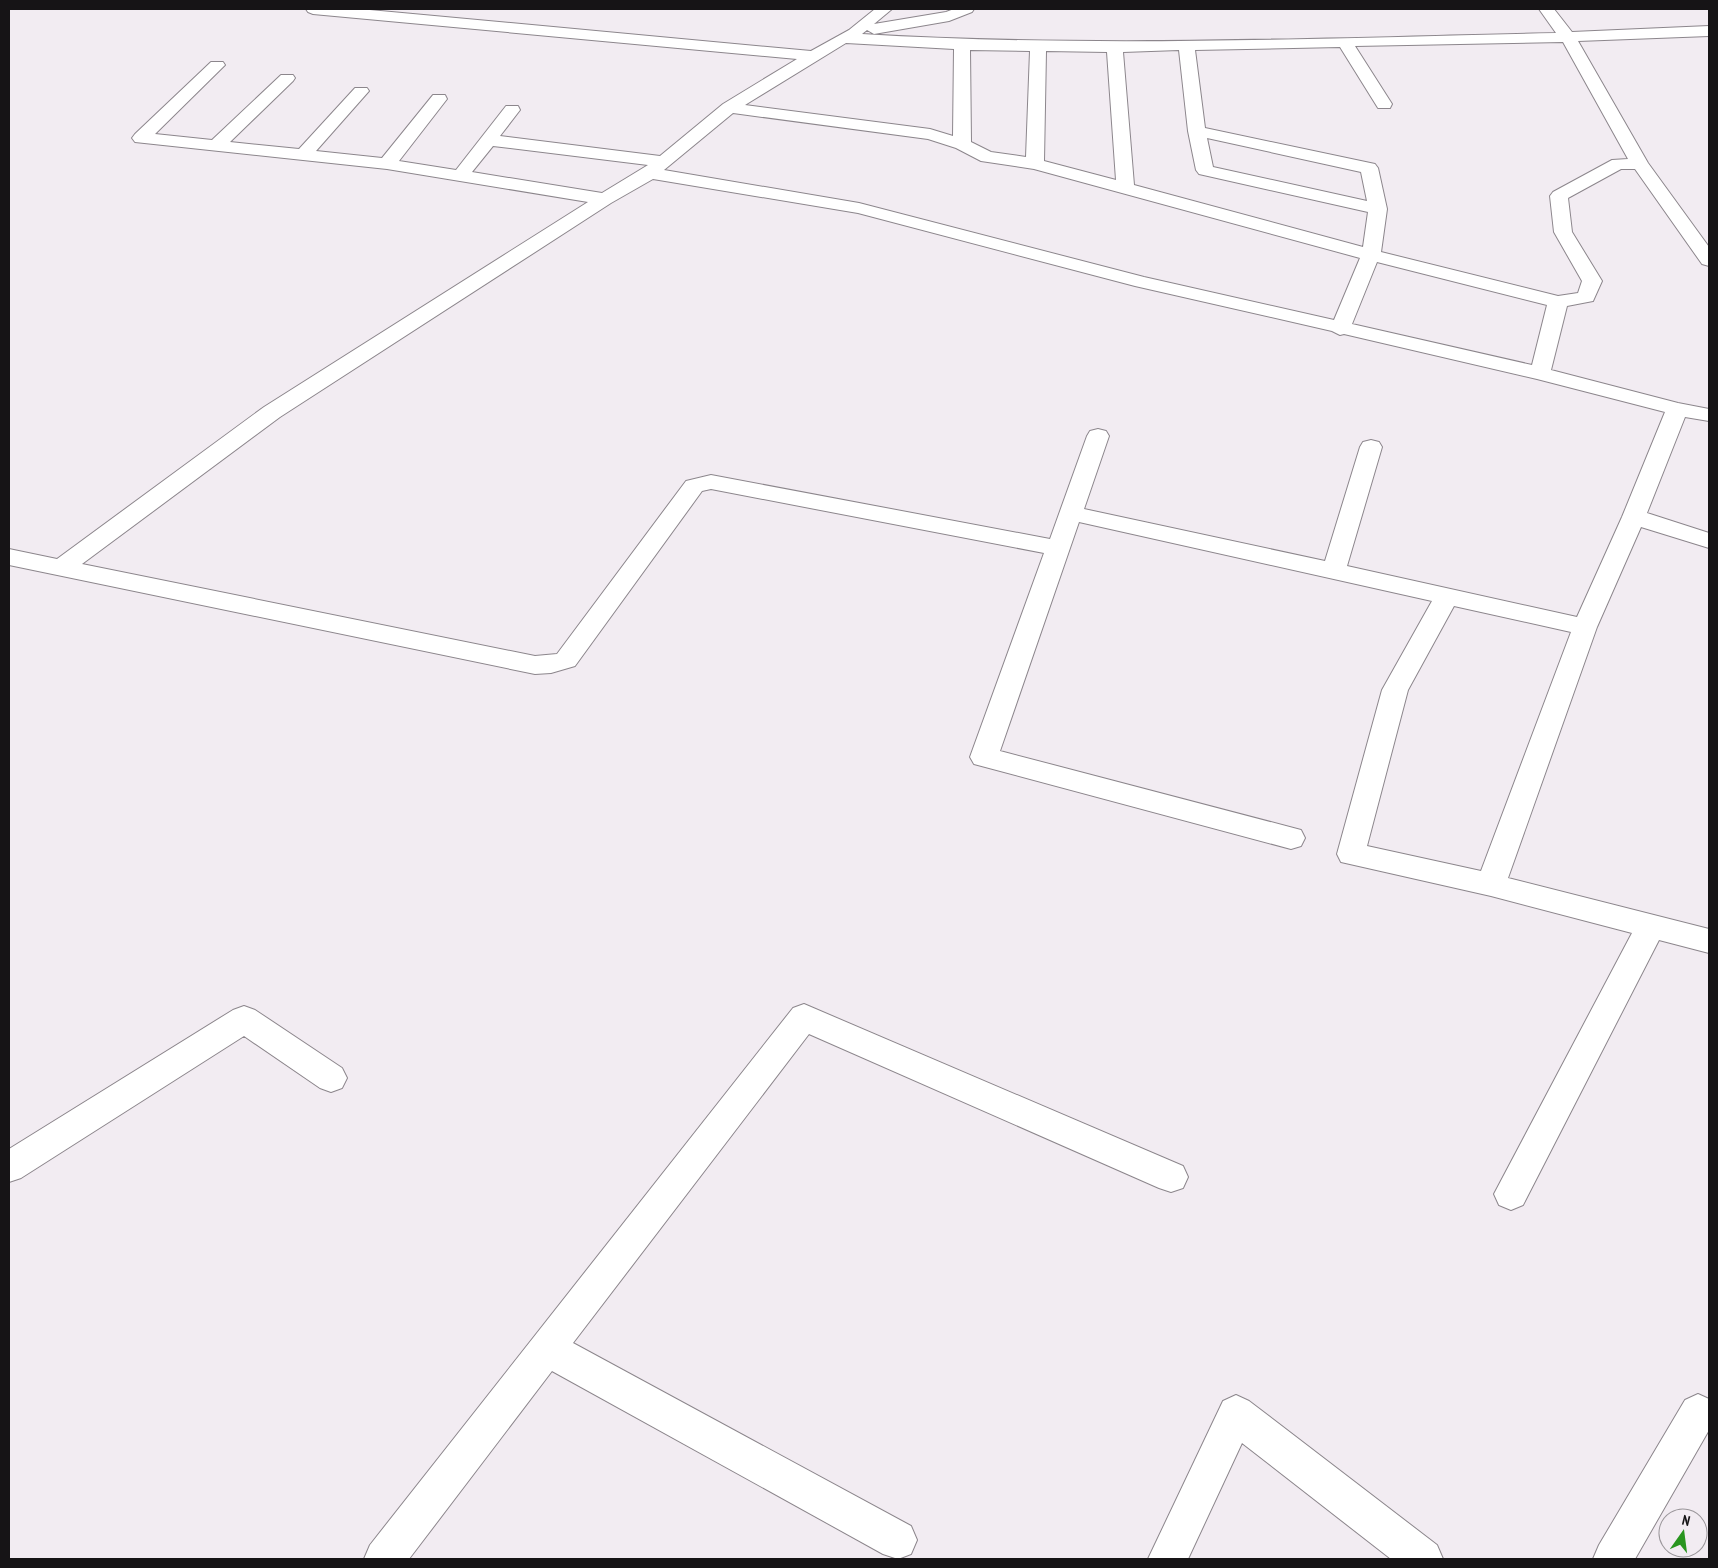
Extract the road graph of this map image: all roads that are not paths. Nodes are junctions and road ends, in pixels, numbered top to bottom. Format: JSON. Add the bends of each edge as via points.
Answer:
{"nodes":[{"id":1,"x":312,"y":9,"type":"edge"},
{"id":2,"x":884,"y":9,"type":"edge"},
{"id":3,"x":967,"y":9,"type":"edge"},
{"id":4,"x":1546,"y":9,"type":"edge"},
{"id":5,"x":1709,"y":31,"type":"edge"},
{"id":6,"x":848,"y":35,"type":"junction"},
{"id":7,"x":1568,"y":37,"type":"junction"},
{"id":8,"x":1344,"y":41,"type":"junction"},
{"id":9,"x":962,"y":45,"type":"junction"},
{"id":10,"x":1186,"y":45,"type":"junction"},
{"id":11,"x":1038,"y":47,"type":"junction"},
{"id":12,"x":1115,"y":47,"type":"junction"},
{"id":13,"x":815,"y":56,"type":"junction"},
{"id":14,"x":217,"y":65,"type":"dead end"},
{"id":15,"x":288,"y":78,"type":"dead end"},
{"id":16,"x":361,"y":91,"type":"dead end"},
{"id":17,"x":439,"y":100,"type":"dead end"},
{"id":18,"x":1384,"y":104,"type":"dead end"},
{"id":19,"x":729,"y":108,"type":"junction"},
{"id":20,"x":512,"y":110,"type":"dead end"},
{"id":21,"x":1197,"y":130,"type":"junction"},
{"id":22,"x":488,"y":140,"type":"junction"},
{"id":23,"x":962,"y":144,"type":"junction"},
{"id":24,"x":216,"y":146,"type":"junction"},
{"id":25,"x":303,"y":155,"type":"junction"},
{"id":26,"x":387,"y":164,"type":"junction"},
{"id":27,"x":1035,"y":164,"type":"junction"},
{"id":28,"x":1640,"y":164,"type":"junction"},
{"id":29,"x":657,"y":167,"type":"junction"},
{"id":30,"x":460,"y":176,"type":"junction"},
{"id":31,"x":1126,"y":187,"type":"junction"},
{"id":32,"x":605,"y":199,"type":"junction"},
{"id":33,"x":1378,"y":208,"type":"junction"},
{"id":34,"x":1371,"y":255,"type":"junction"},
{"id":35,"x":1709,"y":260,"type":"edge"},
{"id":36,"x":1558,"y":302,"type":"junction"},
{"id":37,"x":1340,"y":329,"type":"junction"},
{"id":38,"x":1540,"y":373,"type":"junction"},
{"id":39,"x":1677,"y":409,"type":"junction"},
{"id":40,"x":1709,"y":415,"type":"edge"},
{"id":41,"x":1098,"y":436,"type":"dead end"},
{"id":42,"x":1371,"y":448,"type":"dead end"},
{"id":43,"x":1071,"y":513,"type":"junction"},
{"id":44,"x":1634,"y":517,"type":"junction"},
{"id":45,"x":1709,"y":541,"type":"edge"},
{"id":46,"x":1057,"y":548,"type":"junction"},
{"id":47,"x":9,"y":557,"type":"edge"},
{"id":48,"x":61,"y":568,"type":"junction"},
{"id":49,"x":1334,"y":571,"type":"junction"},
{"id":50,"x":1447,"y":596,"type":"junction"},
{"id":51,"x":1585,"y":627,"type":"junction"},
{"id":52,"x":1291,"y":838,"type":"dead end"},
{"id":53,"x":1491,"y":885,"type":"junction"},
{"id":54,"x":1651,"y":926,"type":"junction"},
{"id":55,"x":1709,"y":940,"type":"edge"},
{"id":56,"x":332,"y":1078,"type":"dead end"},
{"id":57,"x":9,"y":1167,"type":"edge"},
{"id":58,"x":1171,"y":1177,"type":"dead end"},
{"id":59,"x":1511,"y":1194,"type":"dead end"},
{"id":60,"x":547,"y":1349,"type":"junction"},
{"id":61,"x":1698,"y":1413,"type":"dead end"},
{"id":62,"x":897,"y":1540,"type":"dead end"},
{"id":63,"x":384,"y":1559,"type":"edge"},
{"id":64,"x":1168,"y":1559,"type":"edge"},
{"id":65,"x":1423,"y":1559,"type":"edge"},
{"id":66,"x":1613,"y":1559,"type":"edge"}],
"edges":[{"from":1,"to":13,"type":"street"},
{"from":2,"to":6,"type":"street"},
{"from":3,"to":6,"type":"street","via":[[949,16]]},
{"from":4,"to":7,"type":"street"},
{"from":5,"to":7,"type":"street"},
{"from":6,"to":9,"type":"street"},
{"from":6,"to":13,"type":"street"},
{"from":7,"to":8,"type":"street"},
{"from":7,"to":28,"type":"street"},
{"from":8,"to":10,"type":"street"},
{"from":8,"to":18,"type":"street"},
{"from":9,"to":11,"type":"street"},
{"from":9,"to":23,"type":"street"},
{"from":10,"to":12,"type":"street"},
{"from":10,"to":21,"type":"street"},
{"from":11,"to":12,"type":"street"},
{"from":11,"to":27,"type":"street"},
{"from":12,"to":31,"type":"street"},
{"from":13,"to":19,"type":"street"},
{"from":14,"to":24,"type":"street","via":[[141,138]]},
{"from":15,"to":24,"type":"street"},
{"from":16,"to":25,"type":"street"},
{"from":17,"to":26,"type":"street"},
{"from":19,"to":23,"type":"street","via":[[930,134]]},
{"from":19,"to":29,"type":"street"},
{"from":20,"to":22,"type":"street"},
{"from":21,"to":33,"type":"street","via":[[1369,168]]},
{"from":21,"to":33,"type":"street","via":[[1205,170]]},
{"from":22,"to":29,"type":"street"},
{"from":22,"to":30,"type":"street"},
{"from":23,"to":27,"type":"street","via":[[987,158]]},
{"from":24,"to":25,"type":"street"},
{"from":25,"to":26,"type":"street"},
{"from":26,"to":30,"type":"street"},
{"from":27,"to":31,"type":"street"},
{"from":28,"to":35,"type":"street"},
{"from":28,"to":36,"type":"street","via":[[1618,164],[1559,196],[1563,232],[1592,281],[1586,296]]},
{"from":29,"to":32,"type":"street"},
{"from":29,"to":37,"type":"street","via":[[859,208],[1142,282]]},
{"from":30,"to":32,"type":"street"},
{"from":31,"to":34,"type":"street"},
{"from":32,"to":48,"type":"street","via":[[272,412]]},
{"from":33,"to":34,"type":"street"},
{"from":34,"to":36,"type":"street"},
{"from":34,"to":37,"type":"street"},
{"from":36,"to":38,"type":"street"},
{"from":37,"to":38,"type":"street"},
{"from":38,"to":39,"type":"street"},
{"from":39,"to":40,"type":"street"},
{"from":39,"to":44,"type":"street"},
{"from":41,"to":43,"type":"street"},
{"from":42,"to":49,"type":"street"},
{"from":43,"to":46,"type":"street"},
{"from":43,"to":49,"type":"street"},
{"from":44,"to":45,"type":"street"},
{"from":44,"to":51,"type":"street"},
{"from":46,"to":48,"type":"street","via":[[712,482],[702,484],[694,486],[687,494],[566,660],[535,665]]},
{"from":46,"to":52,"type":"street","via":[[984,757]]},
{"from":47,"to":48,"type":"street"},
{"from":49,"to":50,"type":"street"},
{"from":50,"to":51,"type":"street"},
{"from":50,"to":53,"type":"street","via":[[1395,690],[1351,854]]},
{"from":51,"to":53,"type":"street"},
{"from":53,"to":54,"type":"street"},
{"from":54,"to":55,"type":"street"},
{"from":54,"to":59,"type":"street"},
{"from":56,"to":57,"type":"street","via":[[244,1019]]},
{"from":58,"to":60,"type":"street","via":[[804,1017]]},
{"from":60,"to":62,"type":"street"},
{"from":60,"to":63,"type":"street"},
{"from":61,"to":66,"type":"street"},
{"from":64,"to":65,"type":"street","via":[[1236,1414]]}]}
